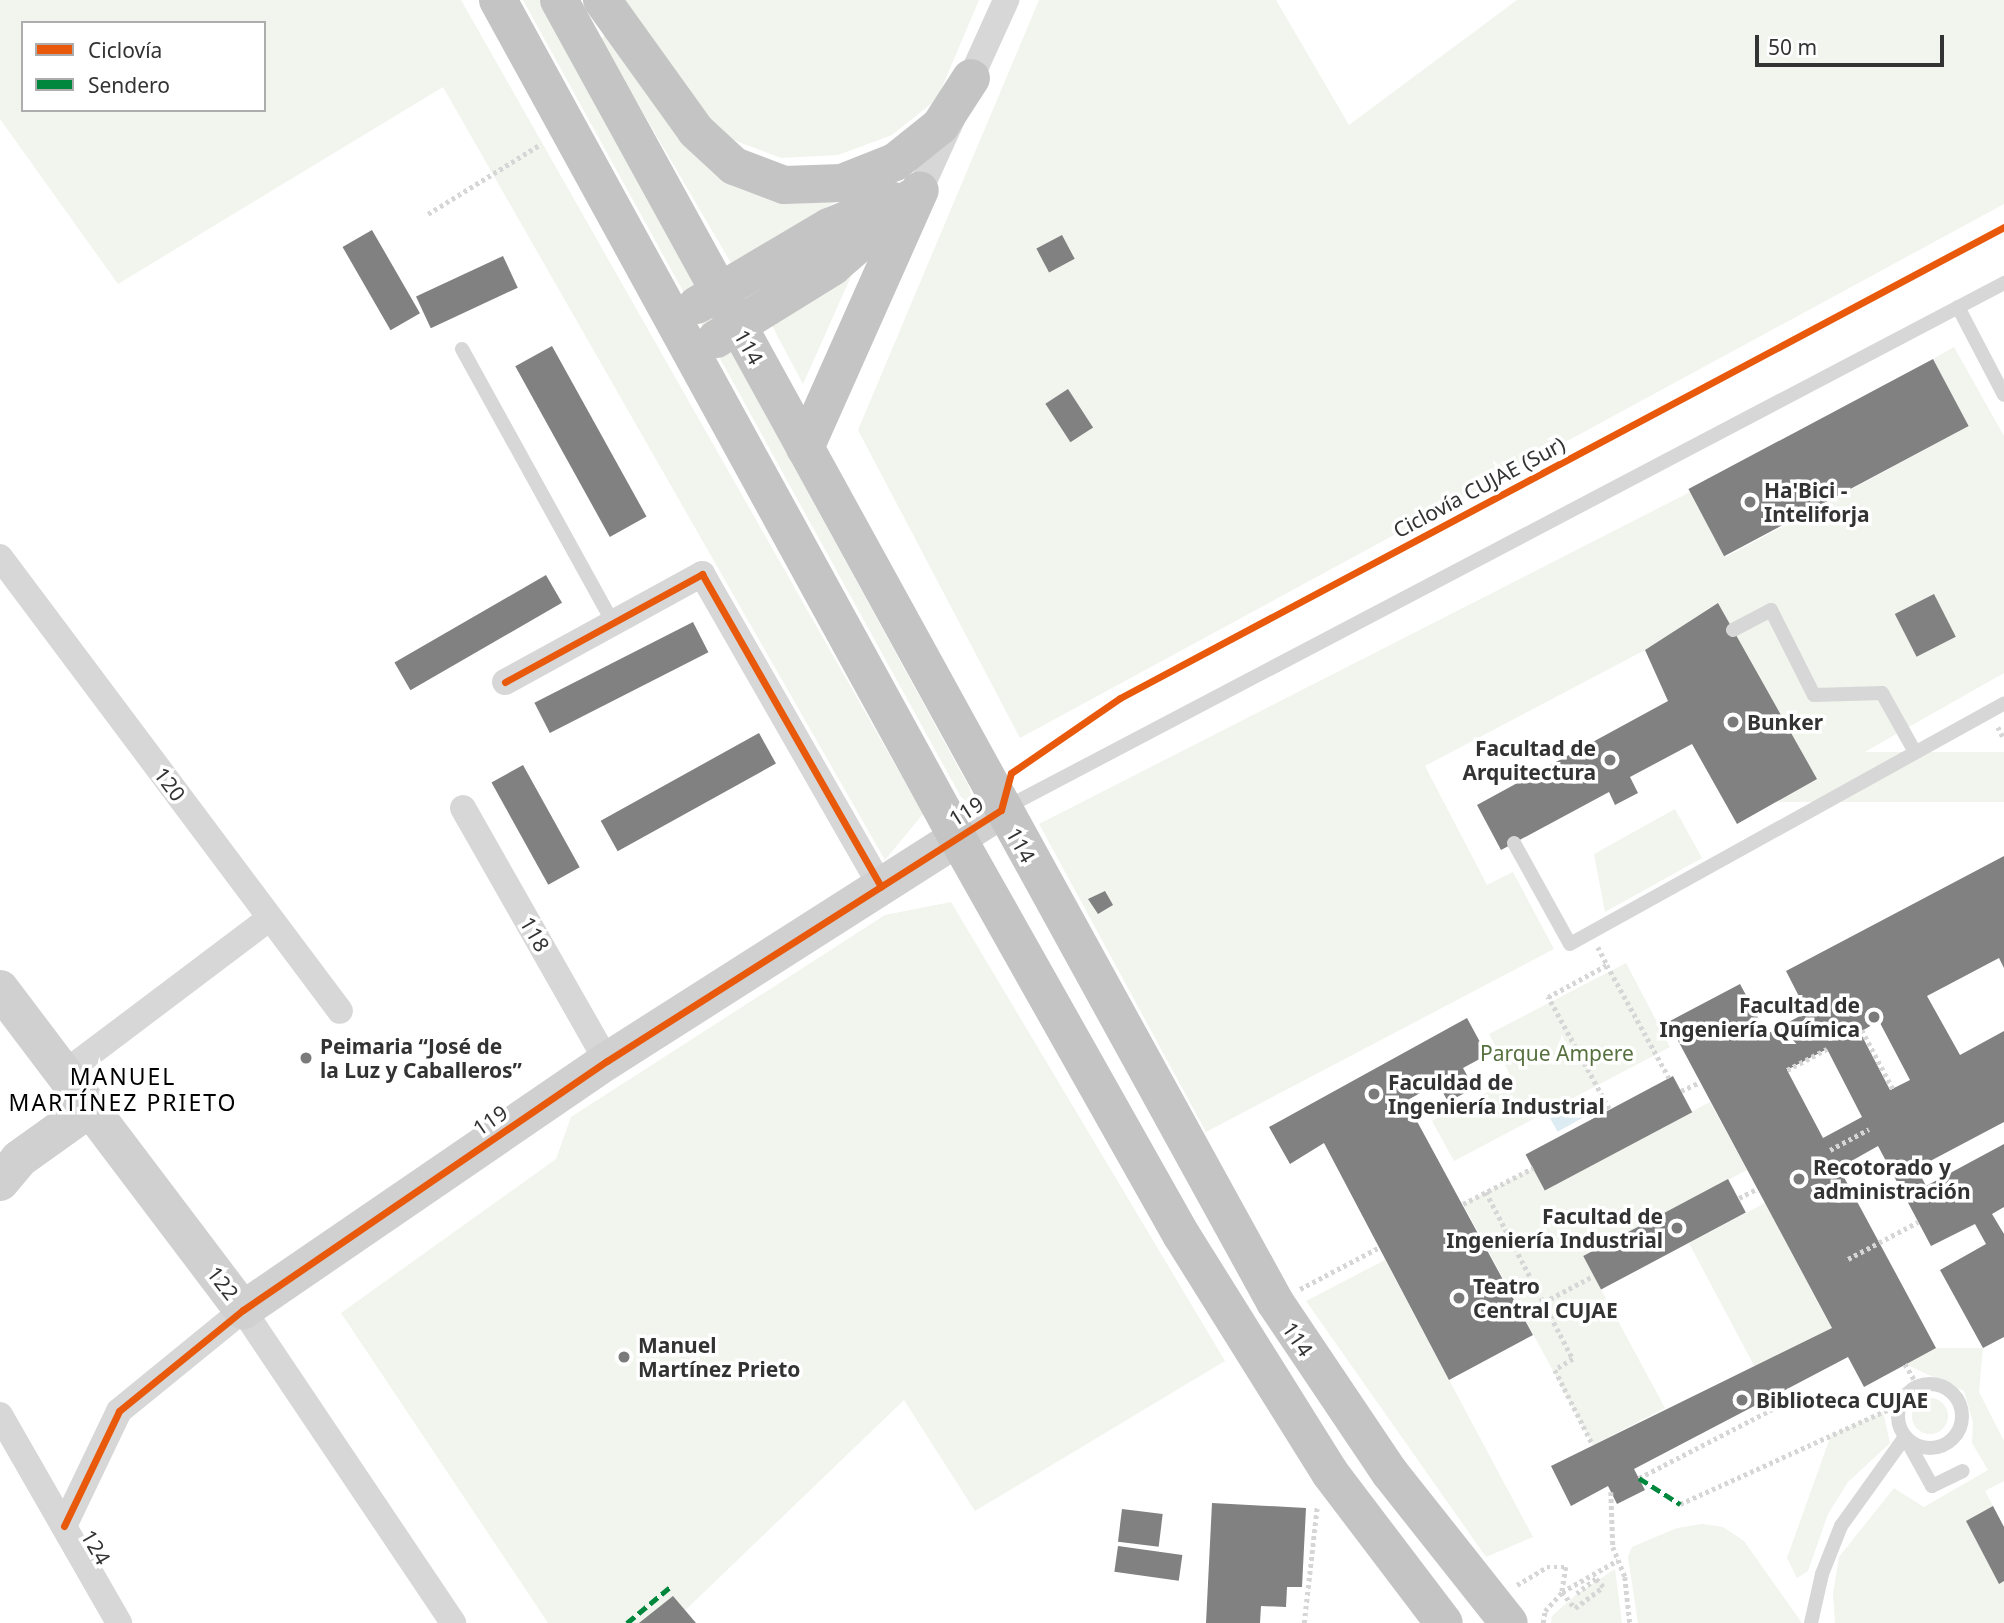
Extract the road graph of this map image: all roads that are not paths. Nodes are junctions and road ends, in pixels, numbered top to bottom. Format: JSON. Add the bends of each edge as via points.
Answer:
{"nodes":[{"id":1,"x":498,"y":0,"type":"edge"},
{"id":2,"x":559,"y":0,"type":"edge"},
{"id":3,"x":602,"y":0,"type":"edge"},
{"id":4,"x":1006,"y":0,"type":"edge"},
{"id":5,"x":971,"y":78,"type":"junction"},
{"id":6,"x":920,"y":190,"type":"junction"},
{"id":7,"x":2004,"y":283,"type":"edge"},
{"id":8,"x":719,"y":292,"type":"junction"},
{"id":9,"x":1958,"y":307,"type":"junction"},
{"id":10,"x":674,"y":318,"type":"junction"},
{"id":11,"x":738,"y":326,"type":"junction"},
{"id":12,"x":462,"y":349,"type":"dead end"},
{"id":13,"x":692,"y":352,"type":"junction"},
{"id":14,"x":2004,"y":395,"type":"edge"},
{"id":15,"x":805,"y":448,"type":"junction"},
{"id":16,"x":0,"y":557,"type":"edge"},
{"id":17,"x":613,"y":623,"type":"junction"},
{"id":18,"x":1733,"y":630,"type":"dead end"},
{"id":19,"x":505,"y":682,"type":"dead end"},
{"id":20,"x":2004,"y":703,"type":"edge"},
{"id":21,"x":1915,"y":752,"type":"junction"},
{"id":22,"x":463,"y":808,"type":"dead end"},
{"id":23,"x":1001,"y":810,"type":"junction"},
{"id":24,"x":957,"y":837,"type":"junction"},
{"id":25,"x":1514,"y":843,"type":"dead end"},
{"id":26,"x":881,"y":886,"type":"junction"},
{"id":27,"x":270,"y":918,"type":"junction"},
{"id":28,"x":0,"y":989,"type":"edge"},
{"id":29,"x":340,"y":1011,"type":"dead end"},
{"id":30,"x":607,"y":1061,"type":"junction"},
{"id":31,"x":63,"y":1074,"type":"junction"},
{"id":32,"x":89,"y":1109,"type":"junction"},
{"id":33,"x":0,"y":1182,"type":"edge"},
{"id":34,"x":243,"y":1310,"type":"junction"},
{"id":35,"x":0,"y":1415,"type":"edge"},
{"id":36,"x":1905,"y":1437,"type":"junction"},
{"id":37,"x":1963,"y":1471,"type":"dead end"},
{"id":38,"x":64,"y":1526,"type":"junction"},
{"id":39,"x":1510,"y":1606,"type":"edge"},
{"id":40,"x":119,"y":1623,"type":"edge"},
{"id":41,"x":453,"y":1623,"type":"edge"},
{"id":42,"x":1444,"y":1623,"type":"edge"},
{"id":43,"x":1811,"y":1623,"type":"edge"}],
"edges":[{"from":1,"to":10,"type":"highway"},
{"from":2,"to":8,"type":"highway","name":"114"},
{"from":3,"to":5,"type":"highway","via":[[696,131],[734,166],[784,185],[842,183],[895,162],[940,126]]},
{"from":4,"to":5,"type":"street"},
{"from":5,"to":6,"type":"street"},
{"from":6,"to":8,"type":"highway","via":[[829,227]]},
{"from":6,"to":11,"type":"highway","via":[[832,267]]},
{"from":6,"to":15,"type":"highway"},
{"from":7,"to":9,"type":"lane"},
{"from":8,"to":10,"type":"highway"},
{"from":8,"to":11,"type":"highway","name":"114"},
{"from":9,"to":14,"type":"lane"},
{"from":9,"to":23,"type":"lane"},
{"from":10,"to":13,"type":"highway"},
{"from":11,"to":13,"type":"highway"},
{"from":11,"to":15,"type":"highway","name":"114"},
{"from":12,"to":17,"type":"lane"},
{"from":13,"to":24,"type":"highway"},
{"from":15,"to":23,"type":"highway","name":"114"},
{"from":16,"to":27,"type":"street","name":"120"},
{"from":17,"to":19,"type":"street"},
{"from":17,"to":26,"type":"street","via":[[702,574]]},
{"from":18,"to":21,"type":"lane","via":[[1771,610],[1814,695],[1882,693]]},
{"from":20,"to":21,"type":"lane"},
{"from":21,"to":25,"type":"lane","via":[[1570,944]]},
{"from":22,"to":30,"type":"street","name":"118"},
{"from":23,"to":24,"type":"street","name":"119"},
{"from":23,"to":39,"type":"highway","name":"114","via":[[1275,1302],[1390,1473]]},
{"from":24,"to":26,"type":"street","name":"119"},
{"from":24,"to":42,"type":"highway","via":[[1246,1342],[1330,1473]]},
{"from":26,"to":30,"type":"street","name":"119"},
{"from":27,"to":29,"type":"street","name":"120"},
{"from":27,"to":31,"type":"street"},
{"from":28,"to":31,"type":"street","name":"122"},
{"from":30,"to":34,"type":"street","name":"119"},
{"from":31,"to":32,"type":"street","name":"122"},
{"from":32,"to":33,"type":"street","via":[[19,1159]]},
{"from":32,"to":34,"type":"street","name":"122"},
{"from":34,"to":38,"type":"street","name":"119","via":[[119,1411]]},
{"from":34,"to":41,"type":"street","name":"122"},
{"from":35,"to":38,"type":"street","name":"124"},
{"from":36,"to":36,"type":"lane","via":[[1913,1444],[1934,1448],[1954,1438],[1960,1429],[1961,1408],[1956,1398],[1939,1385],[1918,1386],[1900,1404],[1898,1422]]},
{"from":36,"to":37,"type":"lane","via":[[1932,1486]]},
{"from":36,"to":43,"type":"lane","via":[[1841,1526],[1822,1574]]},
{"from":38,"to":40,"type":"street","name":"124"}]}
